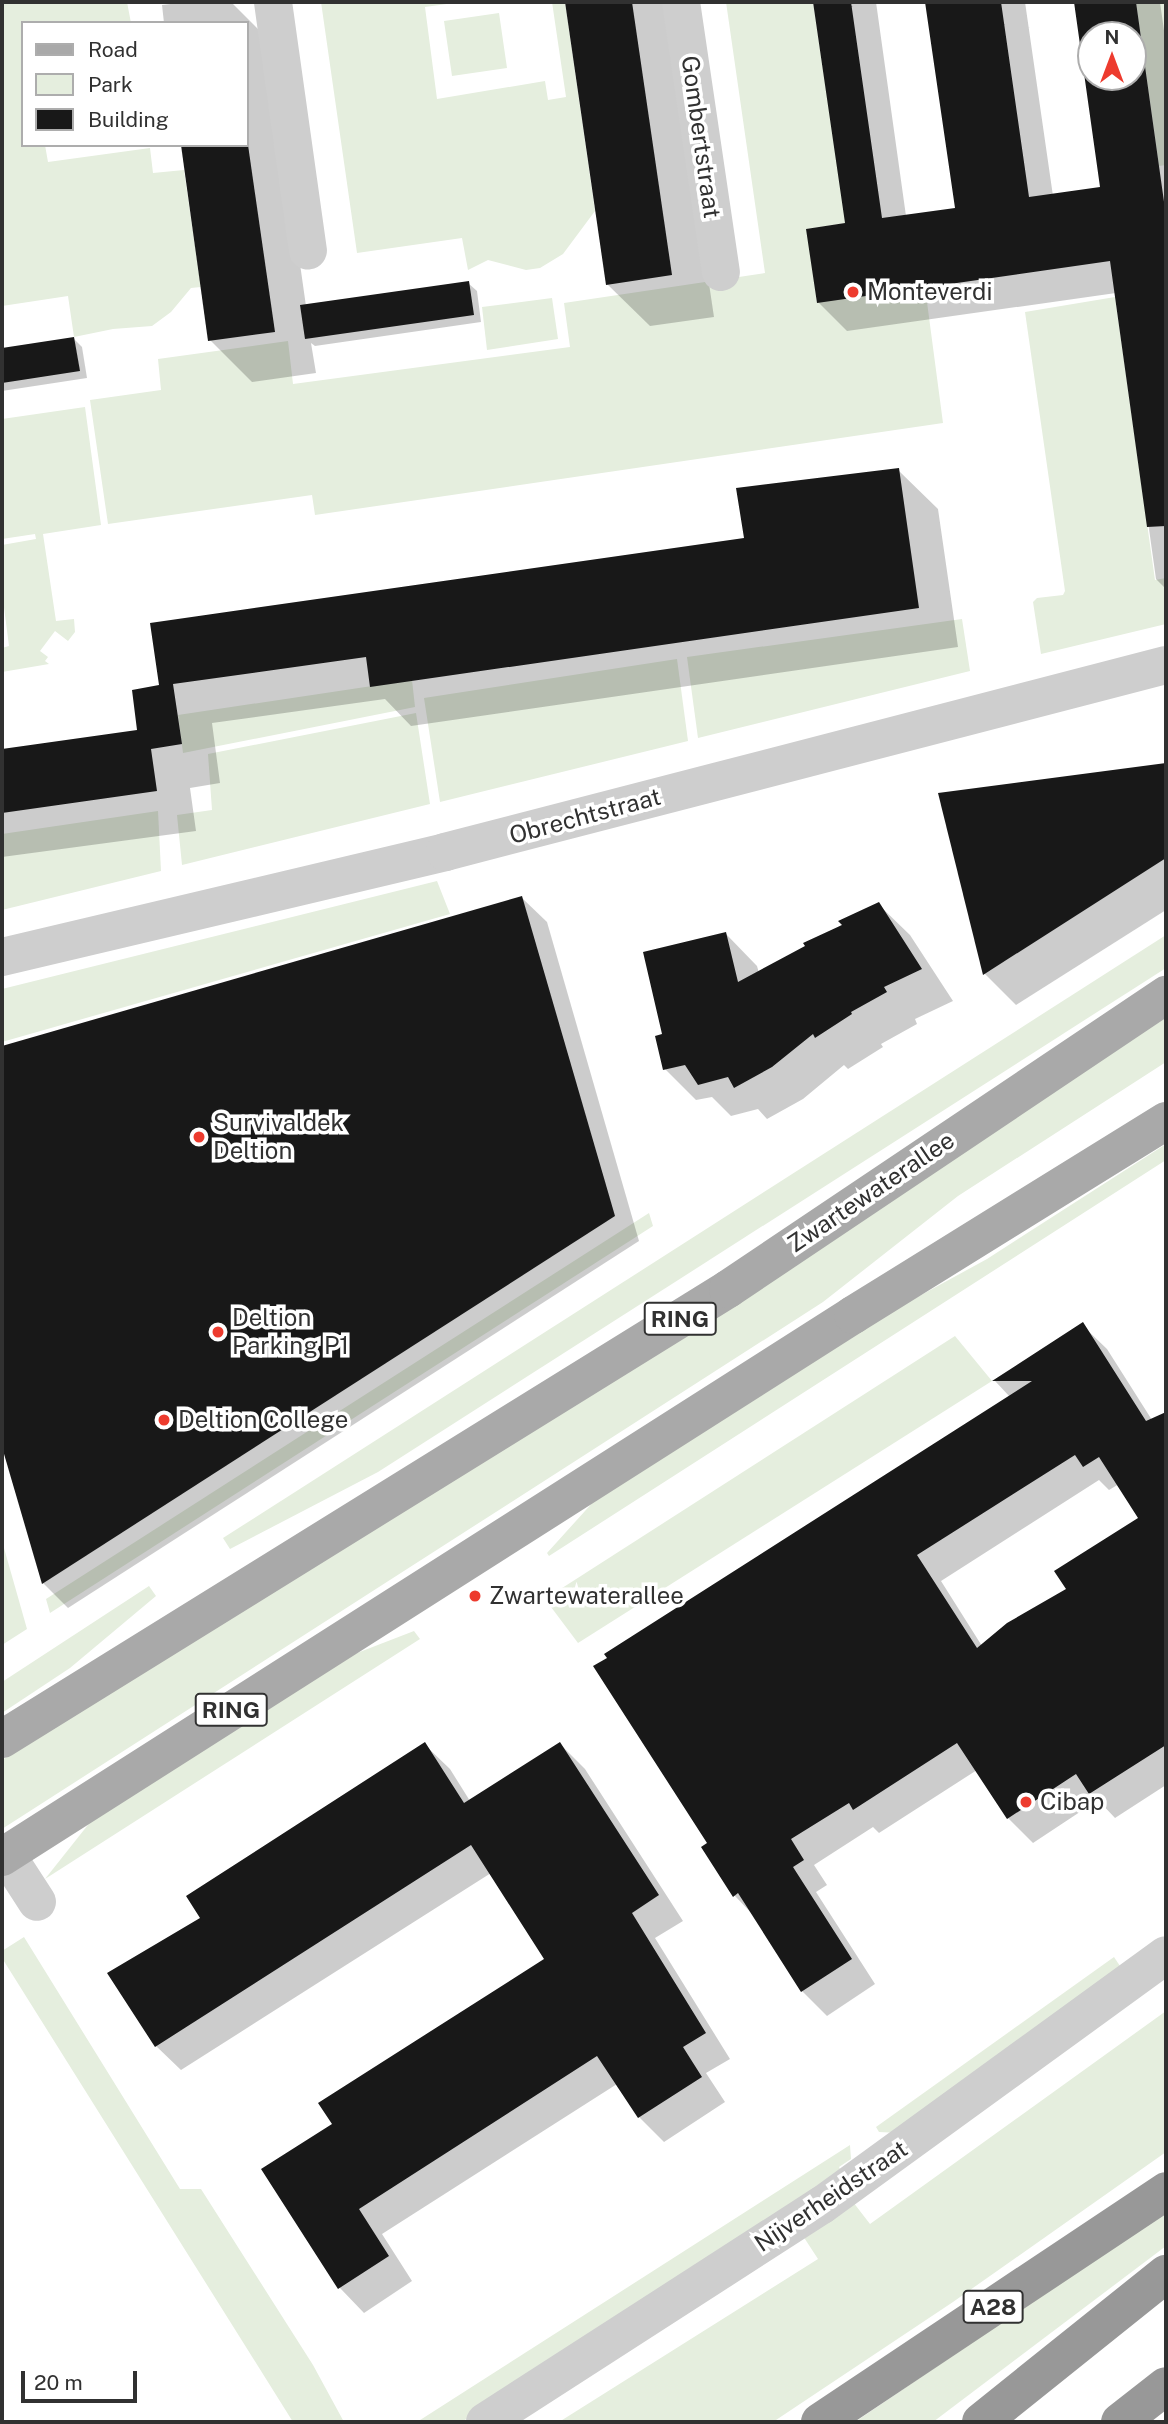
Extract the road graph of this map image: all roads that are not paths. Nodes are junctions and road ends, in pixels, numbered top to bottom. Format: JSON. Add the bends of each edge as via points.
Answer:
{"nodes":[{"id":1,"x":273,"y":2,"type":"edge"},
{"id":2,"x":681,"y":2,"type":"edge"},
{"id":3,"x":308,"y":251,"type":"dead end"},
{"id":4,"x":721,"y":272,"type":"dead end"},
{"id":5,"x":1166,"y":664,"type":"edge"},
{"id":6,"x":2,"y":957,"type":"edge"},
{"id":7,"x":1166,"y":995,"type":"edge"},
{"id":8,"x":1166,"y":1121,"type":"edge"},
{"id":9,"x":2,"y":1739,"type":"edge"},
{"id":10,"x":4,"y":1855,"type":"edge"},
{"id":11,"x":37,"y":1902,"type":"dead end"},
{"id":12,"x":1166,"y":1955,"type":"edge"},
{"id":13,"x":1166,"y":2191,"type":"edge"},
{"id":14,"x":1166,"y":2274,"type":"edge"},
{"id":15,"x":1166,"y":2386,"type":"edge"},
{"id":16,"x":485,"y":2422,"type":"edge"},
{"id":17,"x":820,"y":2422,"type":"edge"},
{"id":18,"x":981,"y":2422,"type":"edge"},
{"id":19,"x":1120,"y":2422,"type":"edge"}],
"edges":[{"from":1,"to":3,"type":"street"},
{"from":2,"to":4,"type":"street","name":"Gombertstraat"},
{"from":5,"to":6,"type":"street","name":"Obrechtstraat","via":[[445,852]]},
{"from":7,"to":9,"type":"main road","name":"Zwartewaterallee","number":"RING","via":[[728,1289]]},
{"from":8,"to":10,"type":"main road","number":"RING"},
{"from":10,"to":11,"type":"street"},
{"from":12,"to":16,"type":"street","name":"Nijverheidstraat","via":[[822,2205]]},
{"from":13,"to":17,"type":"highway","number":"A28"},
{"from":14,"to":18,"type":"highway"},
{"from":15,"to":19,"type":"highway"}]}
